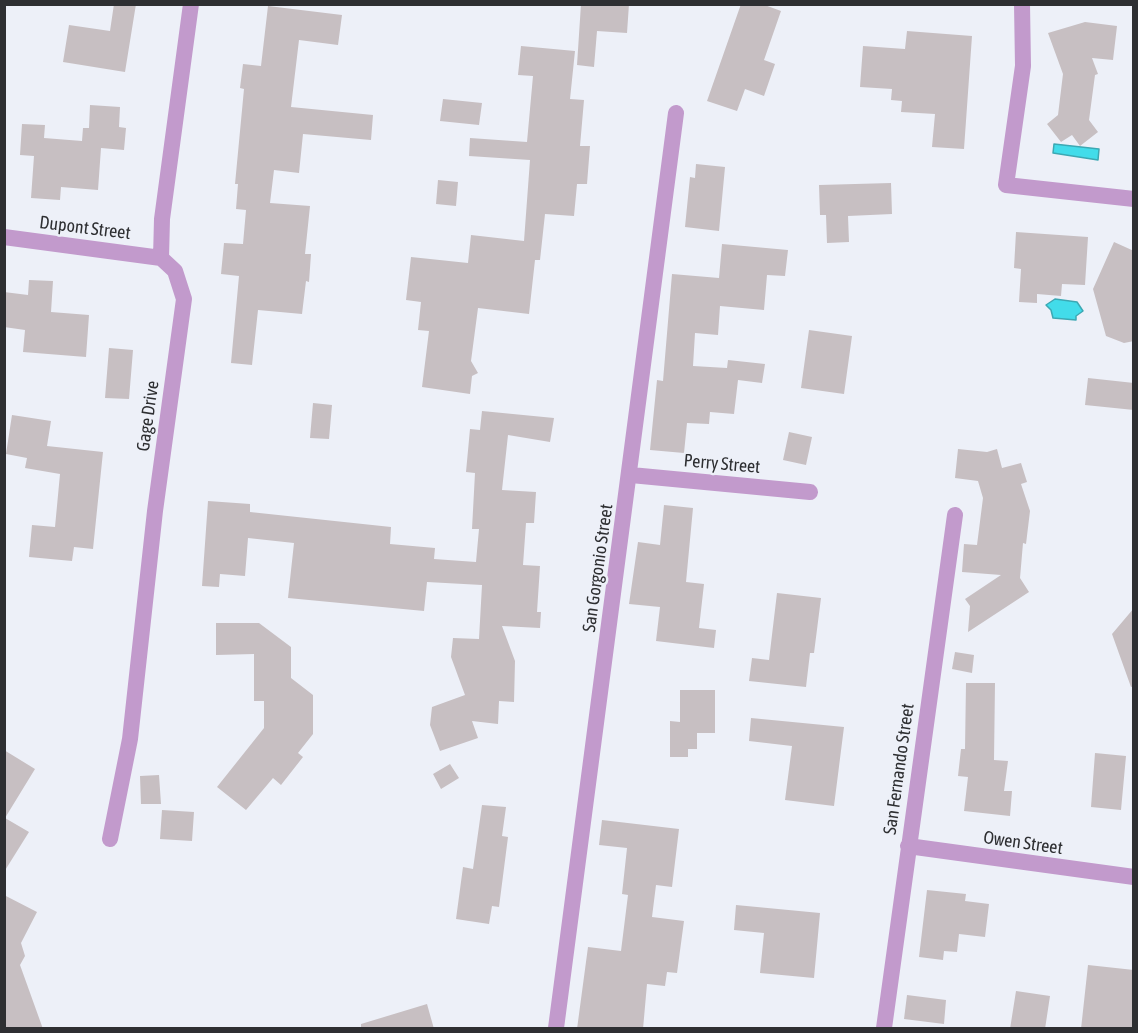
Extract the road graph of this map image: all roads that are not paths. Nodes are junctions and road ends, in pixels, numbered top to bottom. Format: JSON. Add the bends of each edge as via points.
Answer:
{"nodes":[{"id":1,"x":191,"y":4,"type":"edge"},
{"id":2,"x":1022,"y":4,"type":"edge"},
{"id":3,"x":676,"y":113,"type":"dead end"},
{"id":4,"x":1134,"y":199,"type":"edge"},
{"id":5,"x":4,"y":237,"type":"edge"},
{"id":6,"x":161,"y":258,"type":"junction"},
{"id":7,"x":631,"y":475,"type":"junction"},
{"id":8,"x":810,"y":492,"type":"dead end"},
{"id":9,"x":955,"y":515,"type":"dead end"},
{"id":10,"x":110,"y":839,"type":"dead end"},
{"id":11,"x":908,"y":846,"type":"junction"},
{"id":12,"x":1134,"y":877,"type":"edge"},
{"id":13,"x":556,"y":1029,"type":"edge"},
{"id":14,"x":884,"y":1029,"type":"edge"}],
"edges":[{"from":1,"to":6,"type":"street","via":[[162,219]]},
{"from":2,"to":4,"type":"street","via":[[1023,66],[1006,185]]},
{"from":3,"to":7,"type":"street","name":"San Gorgonio Street"},
{"from":5,"to":6,"type":"street","name":"Dupont Street"},
{"from":6,"to":10,"type":"street","name":"Gage Drive","via":[[175,271],[184,298],[130,739]]},
{"from":7,"to":8,"type":"street","name":"Perry Street"},
{"from":7,"to":13,"type":"street","name":"San Gorgonio Street"},
{"from":9,"to":11,"type":"street","name":"San Fernando Street"},
{"from":11,"to":12,"type":"street","name":"Owen Street"},
{"from":11,"to":14,"type":"street","name":"San Fernando Street"}]}
